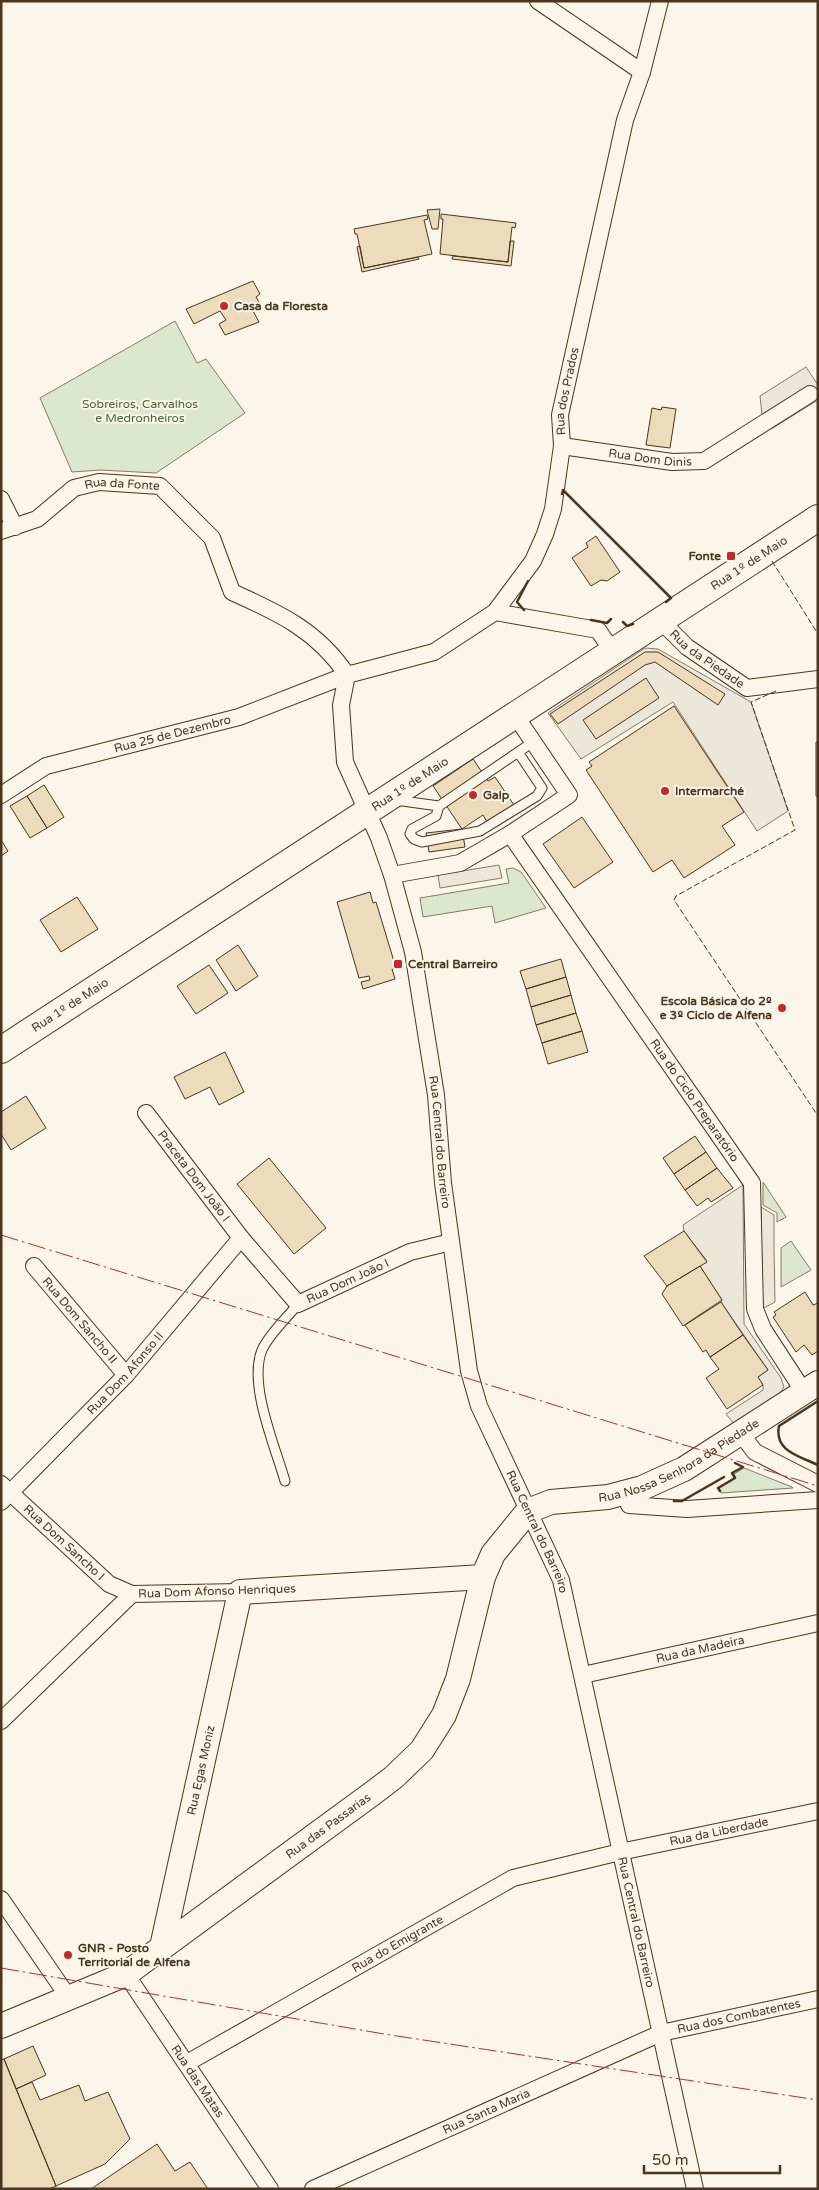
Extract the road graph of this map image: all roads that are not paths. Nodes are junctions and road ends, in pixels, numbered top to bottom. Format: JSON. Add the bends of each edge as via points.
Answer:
{"nodes":[{"id":1,"x":538,"y":1,"type":"edge"},
{"id":2,"x":660,"y":1,"type":"edge"},
{"id":3,"x":642,"y":72,"type":"junction"},
{"id":4,"x":810,"y":394,"type":"dead end"},
{"id":5,"x":562,"y":446,"type":"junction"},
{"id":6,"x":1,"y":499,"type":"edge"},
{"id":7,"x":818,"y":518,"type":"edge"},
{"id":8,"x":8,"y":529,"type":"edge"},
{"id":9,"x":495,"y":612,"type":"junction"},
{"id":10,"x":661,"y":621,"type":"junction"},
{"id":11,"x":612,"y":652,"type":"junction"},
{"id":12,"x":347,"y":675,"type":"junction"},
{"id":13,"x":818,"y":679,"type":"edge"},
{"id":14,"x":515,"y":715,"type":"junction"},
{"id":15,"x":533,"y":742,"type":"junction"},
{"id":16,"x":518,"y":752,"type":"junction"},
{"id":17,"x":1,"y":795,"type":"edge"},
{"id":18,"x":377,"y":805,"type":"junction"},
{"id":19,"x":439,"y":806,"type":"junction"},
{"id":20,"x":510,"y":834,"type":"junction"},
{"id":21,"x":392,"y":874,"type":"junction"},
{"id":22,"x":1,"y":1050,"type":"edge"},
{"id":23,"x":146,"y":1113,"type":"dead end"},
{"id":24,"x":241,"y":1238,"type":"junction"},
{"id":25,"x":451,"y":1242,"type":"junction"},
{"id":26,"x":34,"y":1266,"type":"dead end"},
{"id":27,"x":298,"y":1304,"type":"junction"},
{"id":28,"x":126,"y":1374,"type":"junction"},
{"id":29,"x":811,"y":1388,"type":"edge"},
{"id":30,"x":741,"y":1434,"type":"junction"},
{"id":31,"x":285,"y":1481,"type":"dead end"},
{"id":32,"x":818,"y":1484,"type":"edge"},
{"id":33,"x":4,"y":1493,"type":"edge"},
{"id":34,"x":818,"y":1500,"type":"edge"},
{"id":35,"x":629,"y":1505,"type":"dead end"},
{"id":36,"x":528,"y":1511,"type":"junction"},
{"id":37,"x":483,"y":1577,"type":"junction"},
{"id":38,"x":240,"y":1592,"type":"junction"},
{"id":39,"x":132,"y":1594,"type":"junction"},
{"id":40,"x":818,"y":1623,"type":"edge"},
{"id":41,"x":583,"y":1675,"type":"junction"},
{"id":42,"x":1,"y":1721,"type":"edge"},
{"id":43,"x":818,"y":1811,"type":"edge"},
{"id":44,"x":620,"y":1852,"type":"junction"},
{"id":45,"x":1,"y":1899,"type":"edge"},
{"id":46,"x":162,"y":1947,"type":"junction"},
{"id":47,"x":126,"y":1974,"type":"junction"},
{"id":48,"x":68,"y":1998,"type":"junction"},
{"id":49,"x":818,"y":1999,"type":"edge"},
{"id":50,"x":1,"y":2026,"type":"edge"},
{"id":51,"x":660,"y":2033,"type":"junction"},
{"id":52,"x":187,"y":2063,"type":"junction"},
{"id":53,"x":270,"y":2189,"type":"edge"},
{"id":54,"x":313,"y":2189,"type":"edge"},
{"id":55,"x":694,"y":2189,"type":"edge"}],
"edges":[{"from":1,"to":3,"type":"street"},
{"from":2,"to":3,"type":"street","name":"Rua dos Prados"},
{"from":3,"to":5,"type":"street","name":"Rua dos Prados","via":[[625,120],[560,415]]},
{"from":4,"to":5,"type":"street","name":"Rua Dom Dinis","via":[[704,461],[672,462]]},
{"from":5,"to":9,"type":"street","name":"Rua dos Prados","via":[[553,509],[545,534],[533,561]]},
{"from":6,"to":8,"type":"street"},
{"from":7,"to":10,"type":"main road","name":"Rua 1º de Maio"},
{"from":8,"to":12,"type":"street","name":"Rua da Fonte","via":[[37,519],[74,488],[99,482],[160,486],[212,538],[232,592],[298,624],[335,657]]},
{"from":9,"to":11,"type":"street","via":[[598,630]]},
{"from":9,"to":12,"type":"street","name":"Rua dos Prados","via":[[434,652]]},
{"from":10,"to":11,"type":"main road","name":"Rua 1º de Maio"},
{"from":10,"to":13,"type":"street","name":"Rua da Piedade","via":[[687,647],[747,688]]},
{"from":11,"to":14,"type":"main road","name":"Rua 1º de Maio"},
{"from":12,"to":17,"type":"street","name":"Rua 25 de Dezembro","via":[[239,717],[46,766]]},
{"from":12,"to":18,"type":"street","name":"Rua Central do Barreiro","via":[[342,705],[345,762]]},
{"from":14,"to":15,"type":"street"},
{"from":14,"to":18,"type":"main road","name":"Rua 1º de Maio"},
{"from":15,"to":16,"type":"lane"},
{"from":15,"to":20,"type":"street","via":[[569,796]]},
{"from":16,"to":19,"type":"lane"},
{"from":16,"to":19,"type":"lane","via":[[542,788],[538,796],[480,831],[422,842],[414,839],[410,834],[412,829],[436,816]]},
{"from":18,"to":19,"type":"lane"},
{"from":18,"to":21,"type":"street","name":"Rua Central do Barreiro"},
{"from":18,"to":22,"type":"main road","name":"Rua 1º de Maio"},
{"from":20,"to":21,"type":"street","via":[[460,863]]},
{"from":20,"to":29,"type":"street","name":"Rua do Ciclo Preparatório","via":[[752,1183],[756,1309],[763,1329]]},
{"from":21,"to":25,"type":"street","name":"Rua Central do Barreiro","via":[[413,952],[436,1095],[442,1183]]},
{"from":23,"to":24,"type":"street","name":"Praceta Dom João I"},
{"from":24,"to":27,"type":"street","name":"Rua Dom João I"},
{"from":24,"to":28,"type":"street","name":"Rua Dom Afonso II"},
{"from":25,"to":27,"type":"street","name":"Rua Dom João I","via":[[410,1252]]},
{"from":25,"to":36,"type":"street","name":"Rua Central do Barreiro","via":[[469,1371],[479,1406]]},
{"from":26,"to":28,"type":"street","name":"Rua Dom Sancho II"},
{"from":27,"to":31,"type":"lane","via":[[263,1348],[257,1365],[266,1416]]},
{"from":28,"to":33,"type":"street","name":"Rua Dom Afonso II"},
{"from":29,"to":30,"type":"street","name":"Rua Nossa Senhora da Piedade"},
{"from":30,"to":32,"type":"street","via":[[756,1452]]},
{"from":30,"to":36,"type":"street","name":"Rua Nossa Senhora da Piedade","via":[[684,1469],[642,1488],[608,1497],[551,1502]]},
{"from":33,"to":39,"type":"street","name":"Rua Dom Sancho I","via":[[109,1584]]},
{"from":34,"to":35,"type":"street","via":[[687,1509]]},
{"from":36,"to":37,"type":"street","name":"Rua das Passarias","via":[[493,1554]]},
{"from":36,"to":41,"type":"street","name":"Rua Central do Barreiro","via":[[561,1580]]},
{"from":37,"to":38,"type":"street","name":"Rua Dom Afonso Henriques"},
{"from":37,"to":46,"type":"street","name":"Rua das Passarias","via":[[458,1679],[444,1716],[422,1750],[373,1793]]},
{"from":38,"to":39,"type":"street","name":"Rua Dom Afonso Henriques"},
{"from":38,"to":46,"type":"street","name":"Rua Egas Moniz"},
{"from":39,"to":42,"type":"street","name":"Rua Dom Afonso Henriques"},
{"from":40,"to":41,"type":"street","name":"Rua da Madeira"},
{"from":41,"to":44,"type":"street","name":"Rua Central do Barreiro"},
{"from":43,"to":44,"type":"street","name":"Rua da Liberdade"},
{"from":44,"to":51,"type":"street","name":"Rua Central do Barreiro"},
{"from":44,"to":52,"type":"street","name":"Rua do Emigrante","via":[[513,1878]]},
{"from":45,"to":48,"type":"street"},
{"from":46,"to":47,"type":"street","name":"Rua das Passarias"},
{"from":47,"to":48,"type":"street","name":"Rua das Passarias"},
{"from":47,"to":52,"type":"street","name":"Rua das Matas"},
{"from":48,"to":50,"type":"street","name":"Rua das Passarias"},
{"from":49,"to":51,"type":"street","name":"Rua dos Combatentes"},
{"from":51,"to":54,"type":"street","name":"Rua Santa Maria"},
{"from":51,"to":55,"type":"street","name":"Rua Central do Barreiro"},
{"from":52,"to":53,"type":"street","name":"Rua das Matas"}]}
